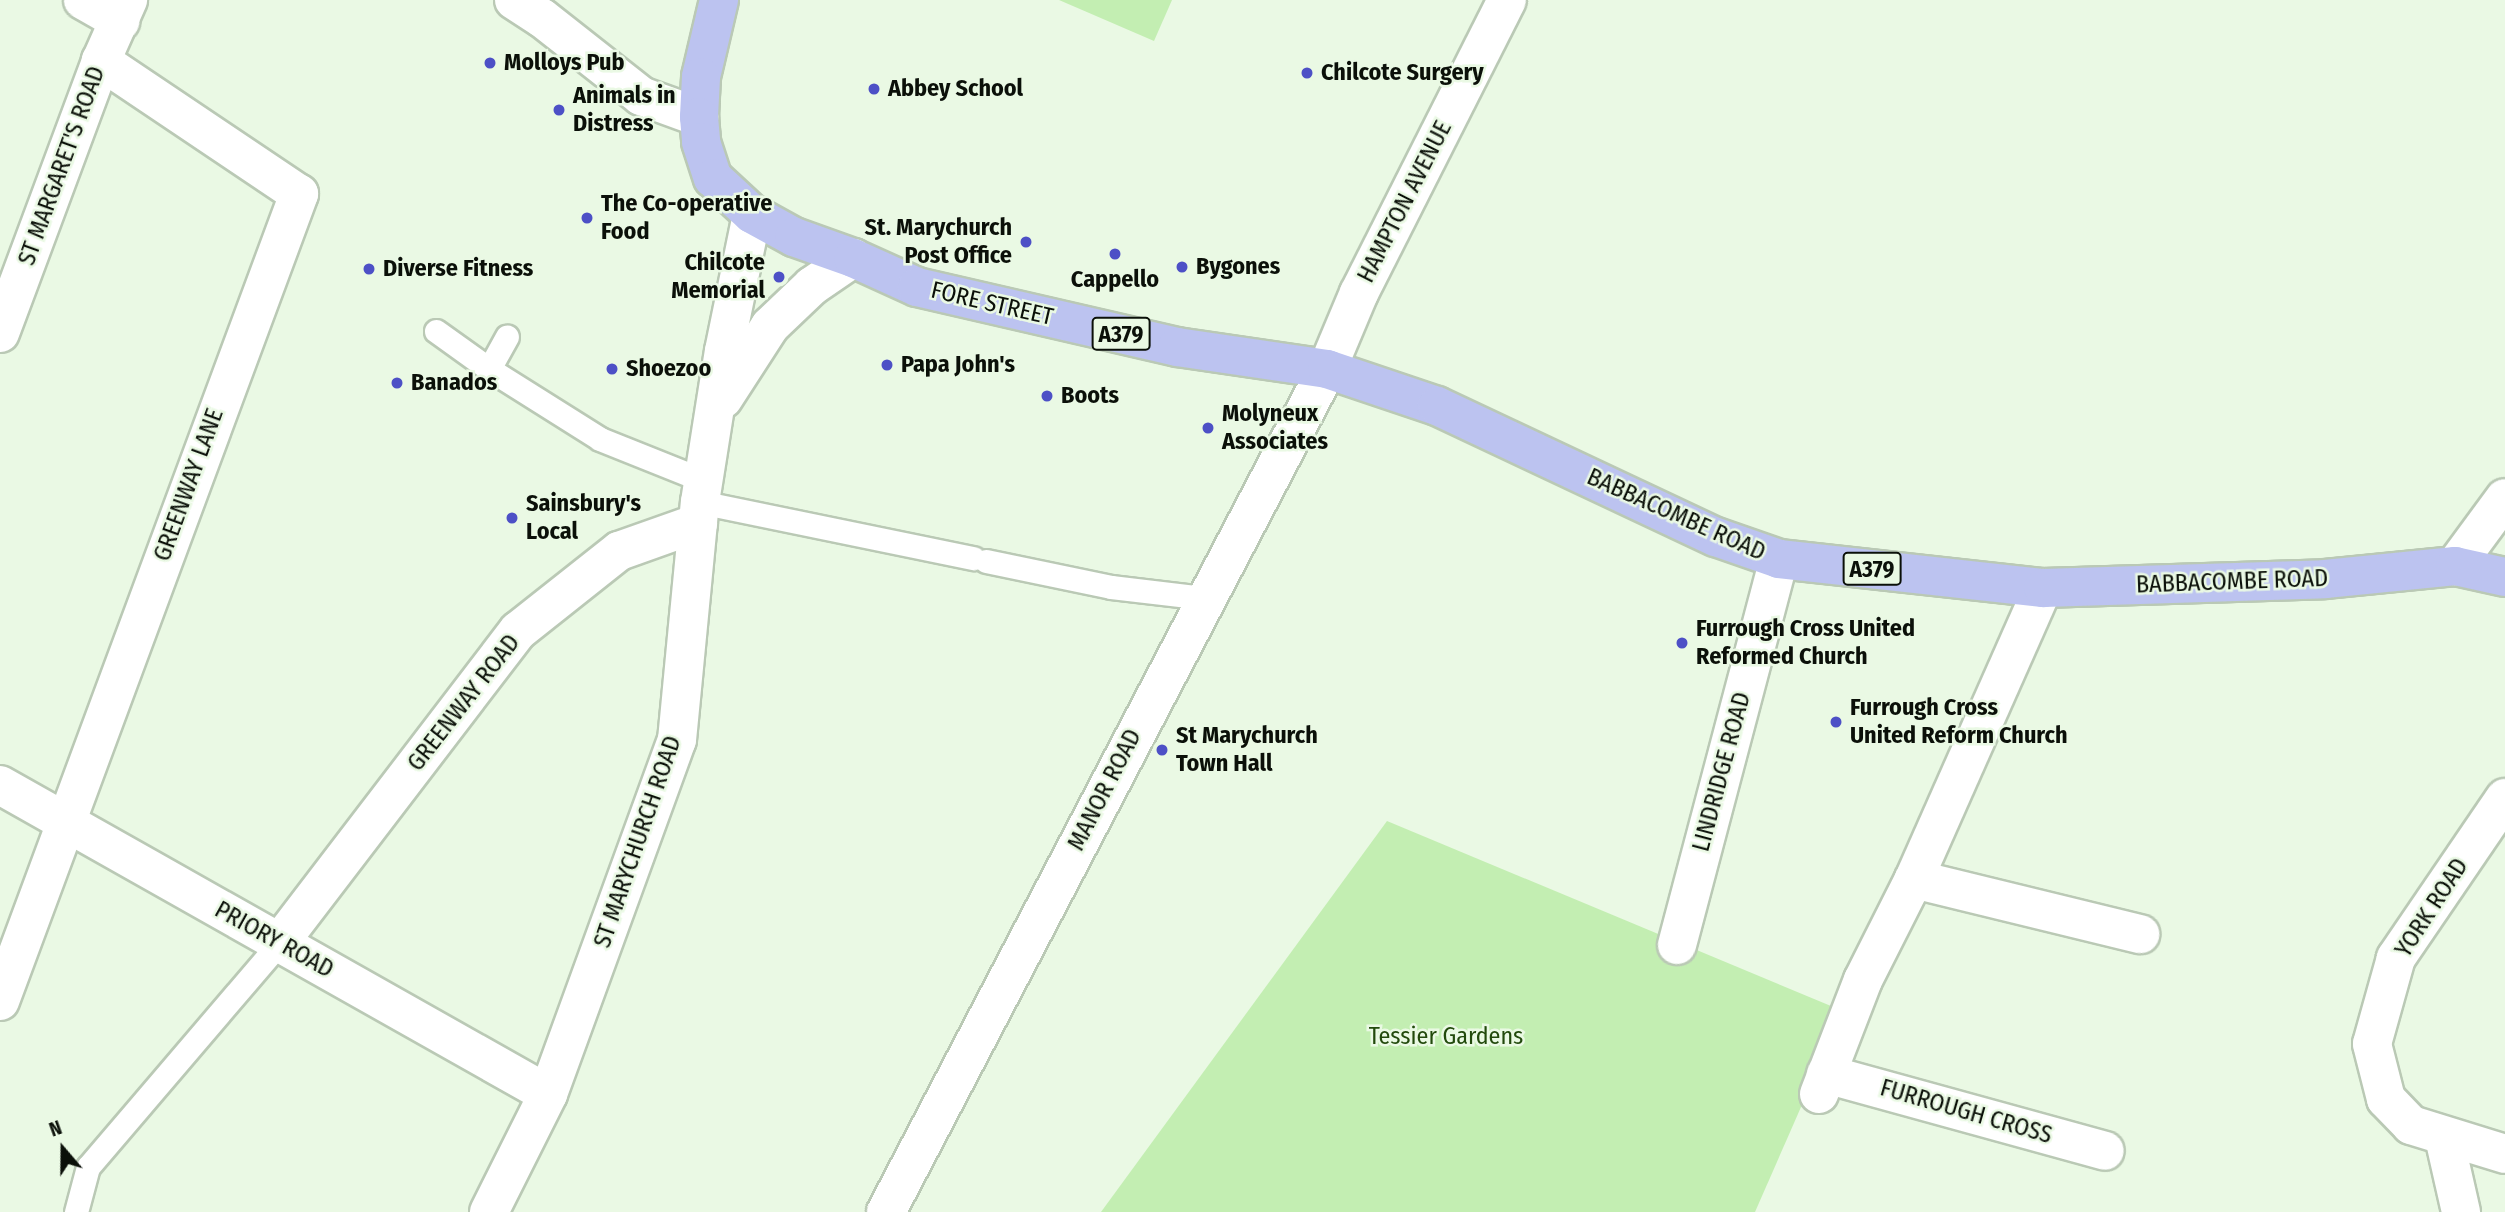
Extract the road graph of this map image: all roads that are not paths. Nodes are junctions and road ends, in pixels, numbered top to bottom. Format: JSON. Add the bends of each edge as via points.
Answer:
{"nodes":[{"id":1,"x":83,"y":0,"type":"edge"},
{"id":2,"x":719,"y":0,"type":"edge"},
{"id":3,"x":1507,"y":0,"type":"edge"},
{"id":4,"x":536,"y":6,"type":"edge"},
{"id":5,"x":124,"y":10,"type":"edge"},
{"id":6,"x":101,"y":61,"type":"junction"},
{"id":7,"x":699,"y":117,"type":"junction"},
{"id":8,"x":752,"y":214,"type":"junction"},
{"id":9,"x":853,"y":258,"type":"junction"},
{"id":10,"x":436,"y":331,"type":"dead end"},
{"id":11,"x":0,"y":333,"type":"edge"},
{"id":12,"x":507,"y":337,"type":"dead end"},
{"id":13,"x":489,"y":369,"type":"junction"},
{"id":14,"x":1327,"y":369,"type":"junction"},
{"id":15,"x":716,"y":409,"type":"junction"},
{"id":16,"x":2505,"y":498,"type":"edge"},
{"id":17,"x":701,"y":502,"type":"junction"},
{"id":18,"x":1779,"y":559,"type":"junction"},
{"id":19,"x":2455,"y":566,"type":"junction"},
{"id":20,"x":2505,"y":577,"type":"edge"},
{"id":21,"x":2043,"y":588,"type":"junction"},
{"id":22,"x":1205,"y":598,"type":"junction"},
{"id":23,"x":0,"y":785,"type":"edge"},
{"id":24,"x":2505,"y":798,"type":"edge"},
{"id":25,"x":64,"y":822,"type":"junction"},
{"id":26,"x":1914,"y":879,"type":"junction"},
{"id":27,"x":2140,"y":934,"type":"dead end"},
{"id":28,"x":280,"y":943,"type":"junction"},
{"id":29,"x":1677,"y":945,"type":"dead end"},
{"id":30,"x":0,"y":1001,"type":"edge"},
{"id":31,"x":548,"y":1094,"type":"junction"},
{"id":32,"x":2444,"y":1137,"type":"junction"},
{"id":33,"x":2105,"y":1152,"type":"dead end"},
{"id":34,"x":2505,"y":1154,"type":"edge"},
{"id":35,"x":76,"y":1212,"type":"edge"},
{"id":36,"x":489,"y":1212,"type":"edge"},
{"id":37,"x":886,"y":1212,"type":"edge"},
{"id":38,"x":2461,"y":1212,"type":"edge"}],
"edges":[{"from":1,"to":5,"type":"street"},
{"from":2,"to":7,"type":"main road","number":"A379","via":[[701,77]]},
{"from":3,"to":14,"type":"street","name":"HAMPTON AVENUE","via":[[1359,293]]},
{"from":4,"to":7,"type":"street","via":[[641,96]]},
{"from":5,"to":6,"type":"street","name":"ST MARGARET'S ROAD"},
{"from":6,"to":11,"type":"street","name":"ST MARGARET'S ROAD"},
{"from":6,"to":25,"type":"street","name":"GREENWAY LANE","via":[[299,194]]},
{"from":7,"to":8,"type":"main road","name":"FORE STREET","number":"A379","via":[[701,142],[713,178]]},
{"from":8,"to":9,"type":"main road","name":"FORE STREET","number":"A379","via":[[794,237]]},
{"from":8,"to":15,"type":"street","name":"ST MARYCHURCH ROAD"},
{"from":9,"to":14,"type":"main road","name":"FORE STREET","number":"A379","via":[[917,287],[950,296],[1177,347]]},
{"from":9,"to":15,"type":"street","name":"ST MARYCHURCH ROAD","via":[[813,286],[770,326]]},
{"from":10,"to":13,"type":"lane"},
{"from":12,"to":13,"type":"lane"},
{"from":13,"to":17,"type":"lane"},
{"from":14,"to":18,"type":"main road","name":"BABBACOMBE ROAD","number":"A379","via":[[1437,406],[1716,537]]},
{"from":14,"to":22,"type":"street","name":"MANOR ROAD"},
{"from":15,"to":17,"type":"street","name":"ST MARYCHURCH ROAD"},
{"from":16,"to":19,"type":"street"},
{"from":17,"to":22,"type":"lane","via":[[1111,587]]},
{"from":17,"to":28,"type":"street","name":"GREENWAY ROAD","via":[[619,551],[518,631]]},
{"from":17,"to":31,"type":"street","name":"ST MARYCHURCH ROAD","via":[[677,740]]},
{"from":18,"to":21,"type":"main road","name":"BABBACOMBE ROAD","number":"A379"},
{"from":18,"to":29,"type":"street","name":"LINDRIDGE ROAD"},
{"from":19,"to":20,"type":"main road","name":"BABBACOMBE ROAD","number":"A379"},
{"from":19,"to":21,"type":"main road","name":"BABBACOMBE ROAD","number":"A379","via":[[2325,579]]},
{"from":21,"to":26,"type":"street","name":"FURROUGH CROSS"},
{"from":22,"to":37,"type":"street","name":"MANOR ROAD"},
{"from":23,"to":25,"type":"street","name":"PRIORY ROAD"},
{"from":24,"to":32,"type":"street","name":"YORK ROAD","via":[[2396,958],[2372,1044],[2386,1099],[2411,1125]]},
{"from":25,"to":28,"type":"street","name":"PRIORY ROAD"},
{"from":25,"to":30,"type":"street","name":"GREENWAY LANE"},
{"from":26,"to":27,"type":"street"},
{"from":26,"to":33,"type":"street","name":"FURROUGH CROSS","via":[[1863,980],[1823,1084]]},
{"from":28,"to":31,"type":"street","name":"PRIORY ROAD"},
{"from":28,"to":35,"type":"lane","via":[[88,1167]]},
{"from":31,"to":36,"type":"street","name":"ST MARYCHURCH ROAD"},
{"from":32,"to":34,"type":"street","name":"YORK ROAD"},
{"from":32,"to":38,"type":"street"}]}
